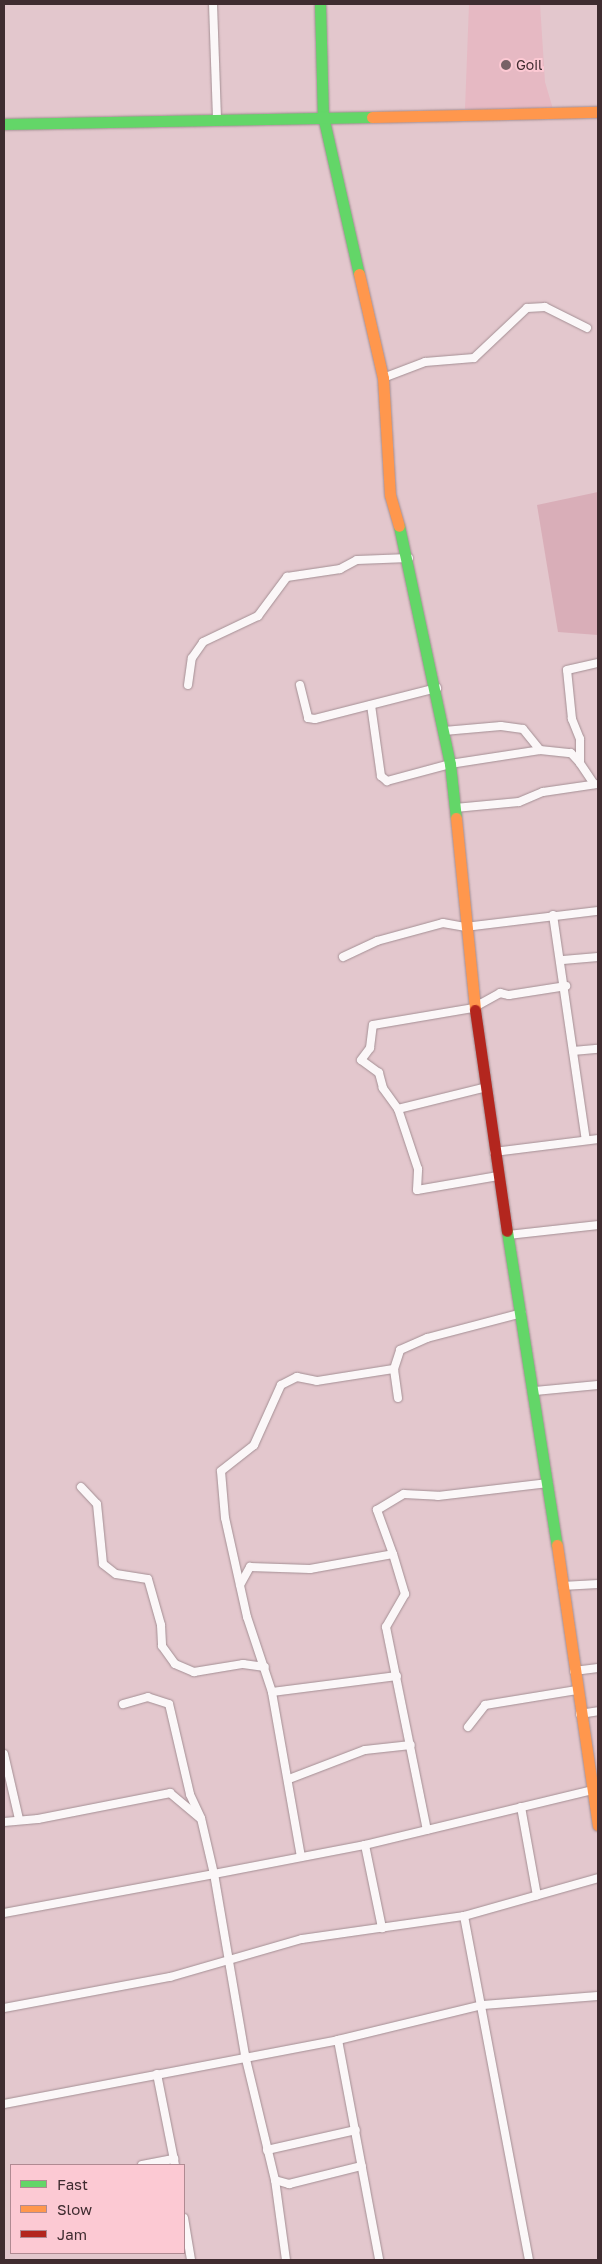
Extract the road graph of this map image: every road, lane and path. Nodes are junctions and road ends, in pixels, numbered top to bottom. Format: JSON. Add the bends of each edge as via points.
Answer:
{"nodes":[{"id":1,"x":213,"y":4,"type":"edge"},
{"id":2,"x":320,"y":4,"type":"edge"},
{"id":3,"x":598,"y":112,"type":"edge"},
{"id":4,"x":323,"y":116,"type":"junction"},
{"id":5,"x":216,"y":117,"type":"junction"},
{"id":6,"x":4,"y":124,"type":"edge"},
{"id":7,"x":587,"y":328,"type":"dead end"},
{"id":8,"x":383,"y":378,"type":"junction"},
{"id":9,"x":409,"y":558,"type":"junction"},
{"id":10,"x":598,"y":663,"type":"edge"},
{"id":11,"x":188,"y":685,"type":"dead end"},
{"id":12,"x":300,"y":685,"type":"dead end"},
{"id":13,"x":437,"y":688,"type":"junction"},
{"id":14,"x":371,"y":705,"type":"junction"},
{"id":15,"x":444,"y":731,"type":"junction"},
{"id":16,"x":540,"y":750,"type":"junction"},
{"id":17,"x":580,"y":763,"type":"junction"},
{"id":18,"x":450,"y":764,"type":"junction"},
{"id":19,"x":596,"y":784,"type":"edge"},
{"id":20,"x":455,"y":808,"type":"junction"},
{"id":21,"x":598,"y":911,"type":"edge"},
{"id":22,"x":553,"y":916,"type":"junction"},
{"id":23,"x":465,"y":927,"type":"junction"},
{"id":24,"x":343,"y":957,"type":"dead end"},
{"id":25,"x":598,"y":957,"type":"edge"},
{"id":26,"x":563,"y":960,"type":"junction"},
{"id":27,"x":566,"y":986,"type":"junction"},
{"id":28,"x":473,"y":1008,"type":"junction"},
{"id":29,"x":598,"y":1049,"type":"edge"},
{"id":30,"x":573,"y":1051,"type":"junction"},
{"id":31,"x":483,"y":1088,"type":"junction"},
{"id":32,"x":398,"y":1109,"type":"junction"},
{"id":33,"x":598,"y":1139,"type":"edge"},
{"id":34,"x":586,"y":1140,"type":"junction"},
{"id":35,"x":494,"y":1152,"type":"junction"},
{"id":36,"x":498,"y":1176,"type":"junction"},
{"id":37,"x":598,"y":1226,"type":"edge"},
{"id":38,"x":508,"y":1235,"type":"junction"},
{"id":39,"x":522,"y":1313,"type":"junction"},
{"id":40,"x":394,"y":1369,"type":"junction"},
{"id":41,"x":598,"y":1385,"type":"edge"},
{"id":42,"x":535,"y":1391,"type":"junction"},
{"id":43,"x":398,"y":1398,"type":"dead end"},
{"id":44,"x":548,"y":1483,"type":"junction"},
{"id":45,"x":81,"y":1487,"type":"dead end"},
{"id":46,"x":393,"y":1554,"type":"junction"},
{"id":47,"x":598,"y":1584,"type":"edge"},
{"id":48,"x":240,"y":1585,"type":"junction"},
{"id":49,"x":562,"y":1586,"type":"junction"},
{"id":50,"x":264,"y":1667,"type":"junction"},
{"id":51,"x":598,"y":1668,"type":"edge"},
{"id":52,"x":574,"y":1671,"type":"junction"},
{"id":53,"x":397,"y":1676,"type":"junction"},
{"id":54,"x":577,"y":1690,"type":"junction"},
{"id":55,"x":272,"y":1692,"type":"junction"},
{"id":56,"x":123,"y":1704,"type":"dead end"},
{"id":57,"x":598,"y":1711,"type":"edge"},
{"id":58,"x":580,"y":1714,"type":"junction"},
{"id":59,"x":468,"y":1727,"type":"dead end"},
{"id":60,"x":411,"y":1745,"type":"junction"},
{"id":61,"x":4,"y":1754,"type":"edge"},
{"id":62,"x":288,"y":1779,"type":"junction"},
{"id":63,"x":592,"y":1790,"type":"junction"},
{"id":64,"x":521,"y":1808,"type":"junction"},
{"id":65,"x":201,"y":1818,"type":"junction"},
{"id":66,"x":19,"y":1819,"type":"junction"},
{"id":67,"x":4,"y":1822,"type":"edge"},
{"id":68,"x":598,"y":1825,"type":"edge"},
{"id":69,"x":426,"y":1830,"type":"junction"},
{"id":70,"x":365,"y":1845,"type":"junction"},
{"id":71,"x":301,"y":1857,"type":"junction"},
{"id":72,"x":214,"y":1874,"type":"junction"},
{"id":73,"x":598,"y":1878,"type":"edge"},
{"id":74,"x":537,"y":1896,"type":"junction"},
{"id":75,"x":4,"y":1913,"type":"edge"},
{"id":76,"x":464,"y":1916,"type":"junction"},
{"id":77,"x":382,"y":1928,"type":"junction"},
{"id":78,"x":229,"y":1957,"type":"junction"},
{"id":79,"x":598,"y":1996,"type":"edge"},
{"id":80,"x":483,"y":2005,"type":"junction"},
{"id":81,"x":4,"y":2008,"type":"edge"},
{"id":82,"x":338,"y":2040,"type":"junction"},
{"id":83,"x":245,"y":2055,"type":"junction"},
{"id":84,"x":157,"y":2074,"type":"junction"},
{"id":85,"x":4,"y":2104,"type":"edge"},
{"id":86,"x":356,"y":2130,"type":"junction"},
{"id":87,"x":267,"y":2150,"type":"junction"},
{"id":88,"x":175,"y":2162,"type":"edge"},
{"id":89,"x":153,"y":2164,"type":"edge"},
{"id":90,"x":362,"y":2166,"type":"junction"},
{"id":91,"x":275,"y":2180,"type":"junction"},
{"id":92,"x":185,"y":2224,"type":"edge"},
{"id":93,"x":191,"y":2260,"type":"edge"},
{"id":94,"x":286,"y":2260,"type":"edge"},
{"id":95,"x":379,"y":2260,"type":"edge"},
{"id":96,"x":529,"y":2260,"type":"edge"}],
"edges":[{"from":1,"to":5,"type":"street"},
{"from":2,"to":4,"type":"street"},
{"from":3,"to":4,"type":"street"},
{"from":4,"to":5,"type":"street"},
{"from":4,"to":8,"type":"street"},
{"from":5,"to":6,"type":"street"},
{"from":7,"to":8,"type":"street","via":[[545,307],[527,308],[474,358],[425,362]]},
{"from":8,"to":9,"type":"street","via":[[390,495]]},
{"from":9,"to":11,"type":"street","via":[[358,560],[340,569],[287,577],[258,616],[203,642],[192,658]]},
{"from":9,"to":13,"type":"street"},
{"from":10,"to":17,"type":"street","via":[[567,670],[572,719],[580,739]]},
{"from":12,"to":14,"type":"street","via":[[308,718]]},
{"from":13,"to":14,"type":"street"},
{"from":13,"to":15,"type":"street"},
{"from":14,"to":18,"type":"street","via":[[382,776],[387,781]]},
{"from":15,"to":16,"type":"street","via":[[501,726],[523,729]]},
{"from":15,"to":18,"type":"street"},
{"from":16,"to":17,"type":"street","via":[[571,753]]},
{"from":16,"to":18,"type":"street"},
{"from":17,"to":19,"type":"street"},
{"from":18,"to":20,"type":"street"},
{"from":19,"to":20,"type":"street","via":[[543,792],[519,802]]},
{"from":20,"to":23,"type":"street"},
{"from":21,"to":22,"type":"street"},
{"from":22,"to":23,"type":"street"},
{"from":22,"to":26,"type":"street"},
{"from":23,"to":24,"type":"street","via":[[443,923],[377,941]]},
{"from":23,"to":28,"type":"street"},
{"from":25,"to":26,"type":"street"},
{"from":26,"to":27,"type":"street"},
{"from":27,"to":28,"type":"street","via":[[509,995],[500,992]]},
{"from":27,"to":30,"type":"street"},
{"from":28,"to":31,"type":"street"},
{"from":28,"to":32,"type":"street","via":[[373,1025],[370,1048],[361,1060],[379,1073]]},
{"from":29,"to":30,"type":"street"},
{"from":30,"to":34,"type":"street"},
{"from":31,"to":32,"type":"street"},
{"from":31,"to":35,"type":"street"},
{"from":32,"to":36,"type":"street","via":[[418,1169],[417,1190]]},
{"from":33,"to":34,"type":"street"},
{"from":34,"to":35,"type":"street"},
{"from":35,"to":36,"type":"street"},
{"from":36,"to":38,"type":"street"},
{"from":37,"to":38,"type":"street"},
{"from":38,"to":39,"type":"street"},
{"from":39,"to":40,"type":"street","via":[[427,1338],[400,1350]]},
{"from":39,"to":42,"type":"street"},
{"from":40,"to":43,"type":"street"},
{"from":40,"to":48,"type":"street","via":[[317,1381],[297,1376],[278,1390],[254,1445],[221,1471],[225,1518]]},
{"from":41,"to":42,"type":"street"},
{"from":42,"to":44,"type":"street"},
{"from":44,"to":46,"type":"street","via":[[438,1496],[404,1494],[378,1510]]},
{"from":44,"to":49,"type":"street"},
{"from":45,"to":50,"type":"street","via":[[97,1504],[103,1564],[116,1574],[148,1579],[161,1624],[162,1646],[175,1664],[194,1672],[242,1664]]},
{"from":46,"to":48,"type":"street","via":[[310,1569],[250,1567]]},
{"from":46,"to":53,"type":"street","via":[[405,1594],[386,1627]]},
{"from":47,"to":49,"type":"street"},
{"from":48,"to":50,"type":"street"},
{"from":49,"to":52,"type":"street"},
{"from":50,"to":55,"type":"street"},
{"from":51,"to":52,"type":"street"},
{"from":52,"to":54,"type":"street"},
{"from":53,"to":55,"type":"street"},
{"from":53,"to":60,"type":"street"},
{"from":54,"to":58,"type":"street"},
{"from":54,"to":59,"type":"street","via":[[485,1704]]},
{"from":55,"to":62,"type":"street"},
{"from":56,"to":65,"type":"street","via":[[148,1697],[169,1704],[190,1794]]},
{"from":57,"to":58,"type":"street"},
{"from":58,"to":63,"type":"street"},
{"from":60,"to":62,"type":"street","via":[[365,1750]]},
{"from":60,"to":69,"type":"street"},
{"from":61,"to":66,"type":"street"},
{"from":62,"to":71,"type":"street"},
{"from":63,"to":64,"type":"street"},
{"from":63,"to":68,"type":"street"},
{"from":64,"to":69,"type":"street"},
{"from":64,"to":74,"type":"street"},
{"from":65,"to":66,"type":"street","via":[[170,1793],[38,1820]]},
{"from":65,"to":72,"type":"street"},
{"from":66,"to":67,"type":"street"},
{"from":69,"to":70,"type":"street"},
{"from":70,"to":71,"type":"street"},
{"from":70,"to":77,"type":"street"},
{"from":71,"to":72,"type":"street"},
{"from":72,"to":75,"type":"street"},
{"from":72,"to":78,"type":"street"},
{"from":73,"to":74,"type":"street"},
{"from":74,"to":76,"type":"street"},
{"from":76,"to":77,"type":"street"},
{"from":76,"to":80,"type":"street"},
{"from":77,"to":78,"type":"street","via":[[302,1940]]},
{"from":78,"to":81,"type":"street","via":[[170,1977]]},
{"from":78,"to":83,"type":"street"},
{"from":79,"to":80,"type":"street"},
{"from":80,"to":82,"type":"street"},
{"from":80,"to":96,"type":"street"},
{"from":82,"to":83,"type":"street"},
{"from":82,"to":86,"type":"street"},
{"from":83,"to":84,"type":"street"},
{"from":83,"to":87,"type":"street"},
{"from":84,"to":85,"type":"street"},
{"from":84,"to":88,"type":"street"},
{"from":86,"to":87,"type":"street"},
{"from":86,"to":90,"type":"street"},
{"from":87,"to":91,"type":"street"},
{"from":88,"to":89,"type":"street"},
{"from":90,"to":91,"type":"street","via":[[289,2184]]},
{"from":90,"to":95,"type":"street"},
{"from":91,"to":94,"type":"street"},
{"from":92,"to":93,"type":"street"}]}
